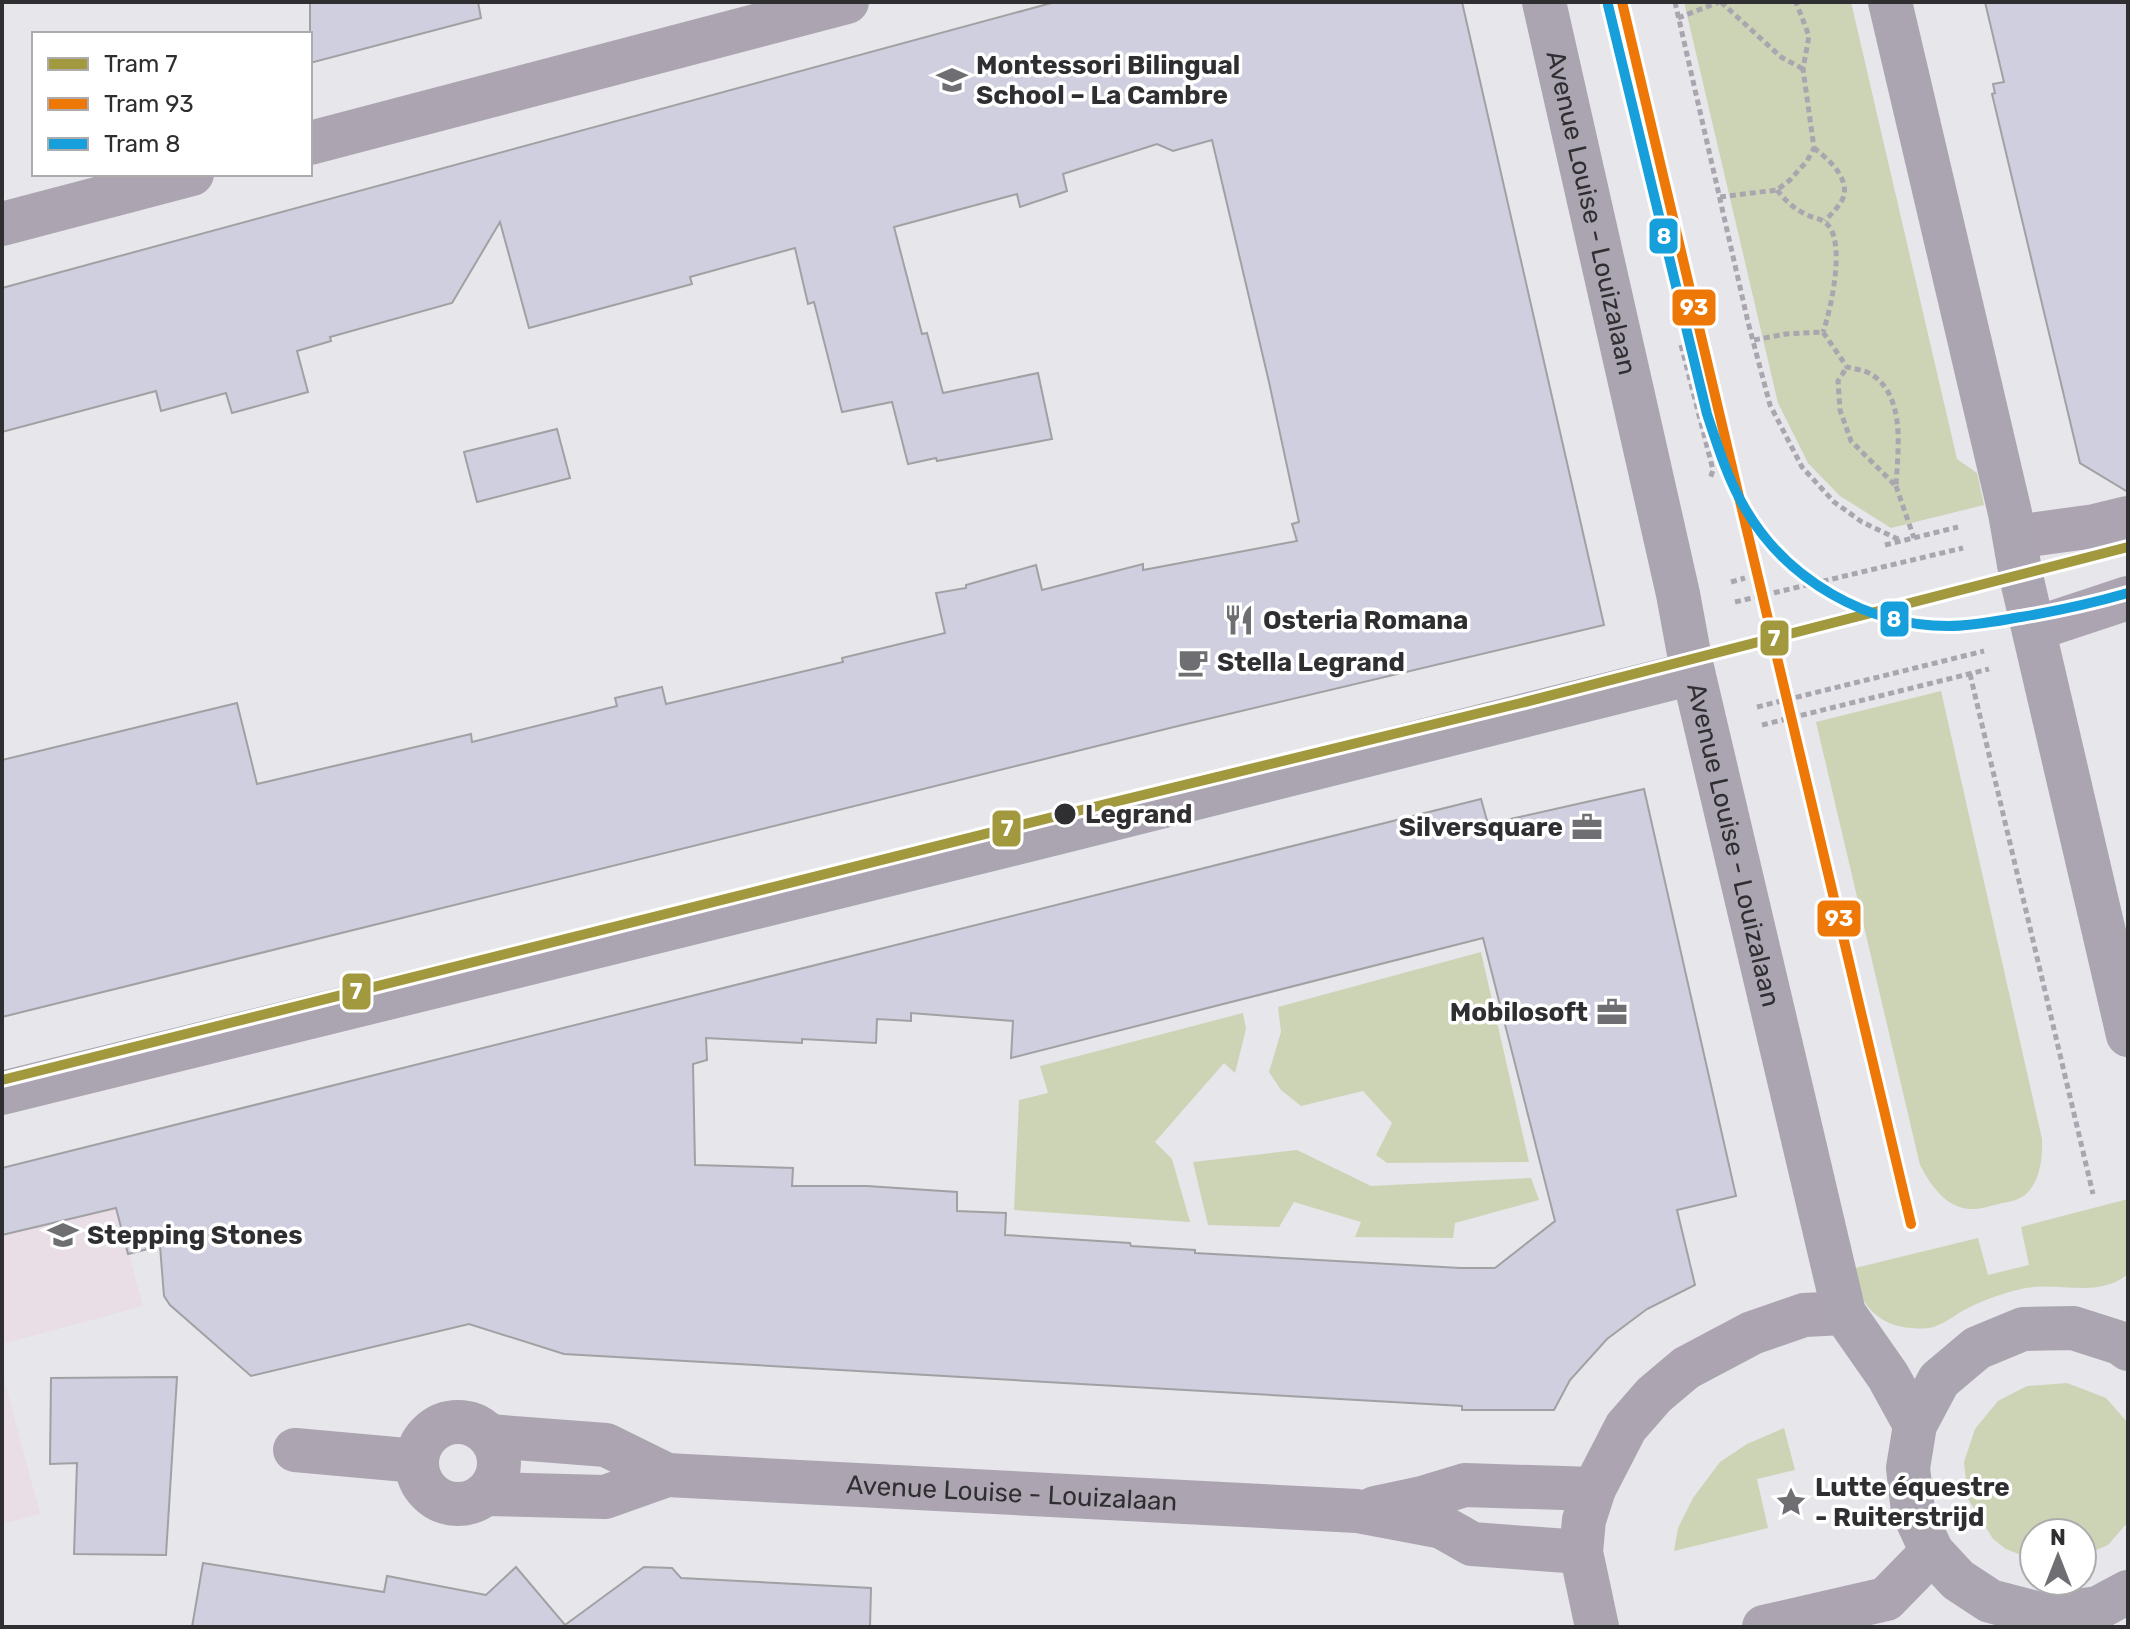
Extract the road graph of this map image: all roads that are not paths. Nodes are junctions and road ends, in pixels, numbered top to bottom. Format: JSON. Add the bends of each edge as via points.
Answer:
{"nodes":[{"id":1,"x":847,"y":2,"type":"edge"},
{"id":2,"x":1544,"y":2,"type":"edge"},
{"id":3,"x":1890,"y":2,"type":"edge"},
{"id":4,"x":312,"y":142,"type":"edge"},
{"id":5,"x":184,"y":176,"type":"edge"},
{"id":6,"x":2,"y":224,"type":"edge"},
{"id":7,"x":2128,"y":518,"type":"edge"},
{"id":8,"x":2015,"y":537,"type":"junction"},
{"id":9,"x":2128,"y":598,"type":"edge"},
{"id":10,"x":2034,"y":629,"type":"junction"},
{"id":11,"x":1693,"y":673,"type":"junction"},
{"id":12,"x":2128,"y":1035,"type":"edge"},
{"id":13,"x":2,"y":1093,"type":"edge"},
{"id":14,"x":1844,"y":1313,"type":"junction"},
{"id":15,"x":2128,"y":1349,"type":"edge"},
{"id":16,"x":1915,"y":1425,"type":"junction"},
{"id":17,"x":489,"y":1436,"type":"junction"},
{"id":18,"x":295,"y":1450,"type":"dead end"},
{"id":19,"x":417,"y":1461,"type":"junction"},
{"id":20,"x":667,"y":1475,"type":"junction"},
{"id":21,"x":1594,"y":1489,"type":"junction"},
{"id":22,"x":486,"y":1494,"type":"junction"},
{"id":23,"x":1357,"y":1511,"type":"junction"},
{"id":24,"x":1581,"y":1552,"type":"junction"},
{"id":25,"x":1932,"y":1552,"type":"junction"},
{"id":26,"x":2128,"y":1592,"type":"edge"},
{"id":27,"x":2043,"y":1621,"type":"edge"},
{"id":28,"x":1597,"y":1627,"type":"edge"},
{"id":29,"x":1764,"y":1627,"type":"edge"}],
"edges":[{"from":1,"to":4,"type":"street"},
{"from":2,"to":11,"type":"main road","name":"Avenue Louise - Louizalaan"},
{"from":3,"to":8,"type":"main road"},
{"from":5,"to":6,"type":"street"},
{"from":7,"to":8,"type":"street"},
{"from":8,"to":10,"type":"main road"},
{"from":9,"to":10,"type":"street"},
{"from":10,"to":12,"type":"main road"},
{"from":11,"to":13,"type":"main road"},
{"from":11,"to":14,"type":"main road","name":"Avenue Louise - Louizalaan"},
{"from":14,"to":16,"type":"main road","name":"Avenue Louise - Louizalaan"},
{"from":14,"to":21,"type":"street","via":[[1789,1320],[1686,1368],[1626,1427]]},
{"from":15,"to":16,"type":"main road","via":[[2073,1328],[2023,1329],[1977,1348],[1939,1380]]},
{"from":16,"to":25,"type":"main road","via":[[1908,1468],[1913,1511]]},
{"from":17,"to":19,"type":"street","name":"Avenue Louise - Louizalaan","via":[[476,1426],[444,1424],[430,1432]]},
{"from":17,"to":20,"type":"street","name":"Avenue Louise - Louizalaan","via":[[606,1445]]},
{"from":17,"to":22,"type":"street","via":[[500,1465]]},
{"from":18,"to":19,"type":"street"},
{"from":19,"to":22,"type":"street","name":"Avenue Louise - Louizalaan","via":[[427,1491],[440,1500],[472,1502]]},
{"from":20,"to":22,"type":"street","name":"Avenue Louise - Louizalaan","via":[[605,1497]]},
{"from":20,"to":23,"type":"street","name":"Avenue Louise - Louizalaan"},
{"from":21,"to":23,"type":"street","name":"Avenue Louise - Louizalaan","via":[[1465,1485]]},
{"from":21,"to":24,"type":"street"},
{"from":23,"to":24,"type":"street","name":"Avenue Louise - Louizalaan","via":[[1442,1527],[1472,1544]]},
{"from":24,"to":28,"type":"street"},
{"from":25,"to":27,"type":"main road","via":[[1958,1580],[1990,1601]]},
{"from":25,"to":29,"type":"street","via":[[1886,1599]]},
{"from":26,"to":27,"type":"main road","via":[[2098,1608]]}]}
